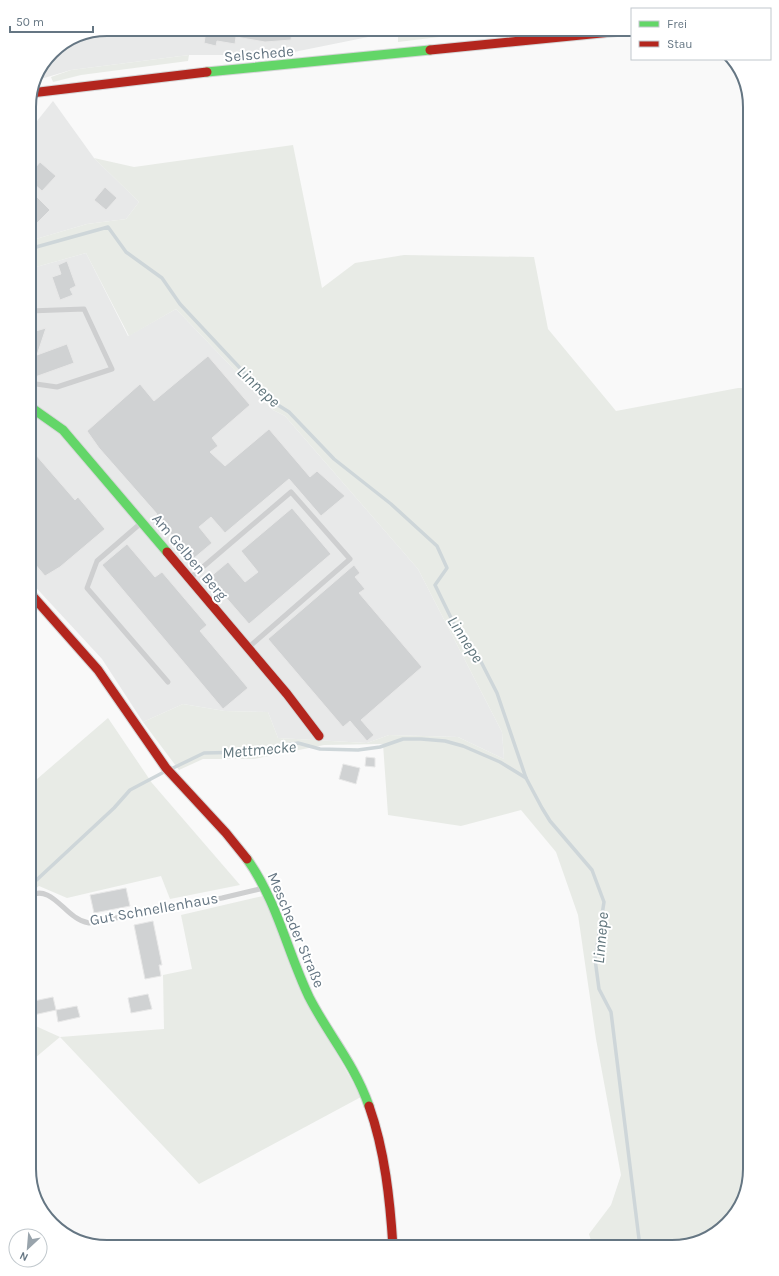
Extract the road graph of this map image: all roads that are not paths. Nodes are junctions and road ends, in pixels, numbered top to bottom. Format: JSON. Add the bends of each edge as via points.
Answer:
{"nodes":[{"id":1,"x":572,"y":36,"type":"edge"},
{"id":2,"x":38,"y":92,"type":"edge"},
{"id":3,"x":36,"y":311,"type":"edge"},
{"id":4,"x":36,"y":384,"type":"edge"},
{"id":5,"x":36,"y":411,"type":"edge"},
{"id":6,"x":142,"y":522,"type":"junction"},
{"id":7,"x":190,"y":578,"type":"junction"},
{"id":8,"x":36,"y":600,"type":"edge"},
{"id":9,"x":249,"y":648,"type":"junction"},
{"id":10,"x":168,"y":682,"type":"dead end"},
{"id":11,"x":319,"y":736,"type":"dead end"},
{"id":12,"x":265,"y":888,"type":"junction"},
{"id":13,"x":36,"y":894,"type":"edge"},
{"id":14,"x":392,"y":1240,"type":"edge"}],
"edges":[{"from":1,"to":2,"type":"street","name":"Selschede","via":[[141,79]]},
{"from":3,"to":4,"type":"lane","via":[[84,309],[112,369],[57,387]]},
{"from":5,"to":6,"type":"street","name":"Am Gelben Berg","via":[[63,430]]},
{"from":6,"to":7,"type":"street","name":"Am Gelben Berg"},
{"from":6,"to":10,"type":"lane","via":[[97,561],[87,588]]},
{"from":7,"to":9,"type":"street","name":"Am Gelben Berg"},
{"from":7,"to":9,"type":"lane","via":[[291,492],[350,559]]},
{"from":8,"to":12,"type":"street","name":"Mescheder Straße","via":[[99,671],[165,766],[240,850]]},
{"from":9,"to":11,"type":"street","name":"Am Gelben Berg"},
{"from":12,"to":13,"type":"lane","name":"Gut Schnellenhaus","via":[[89,923],[73,916],[58,901],[46,894]]},
{"from":12,"to":14,"type":"street","name":"Mescheder Straße","via":[[313,1004],[355,1071],[367,1097],[386,1187]]}]}
